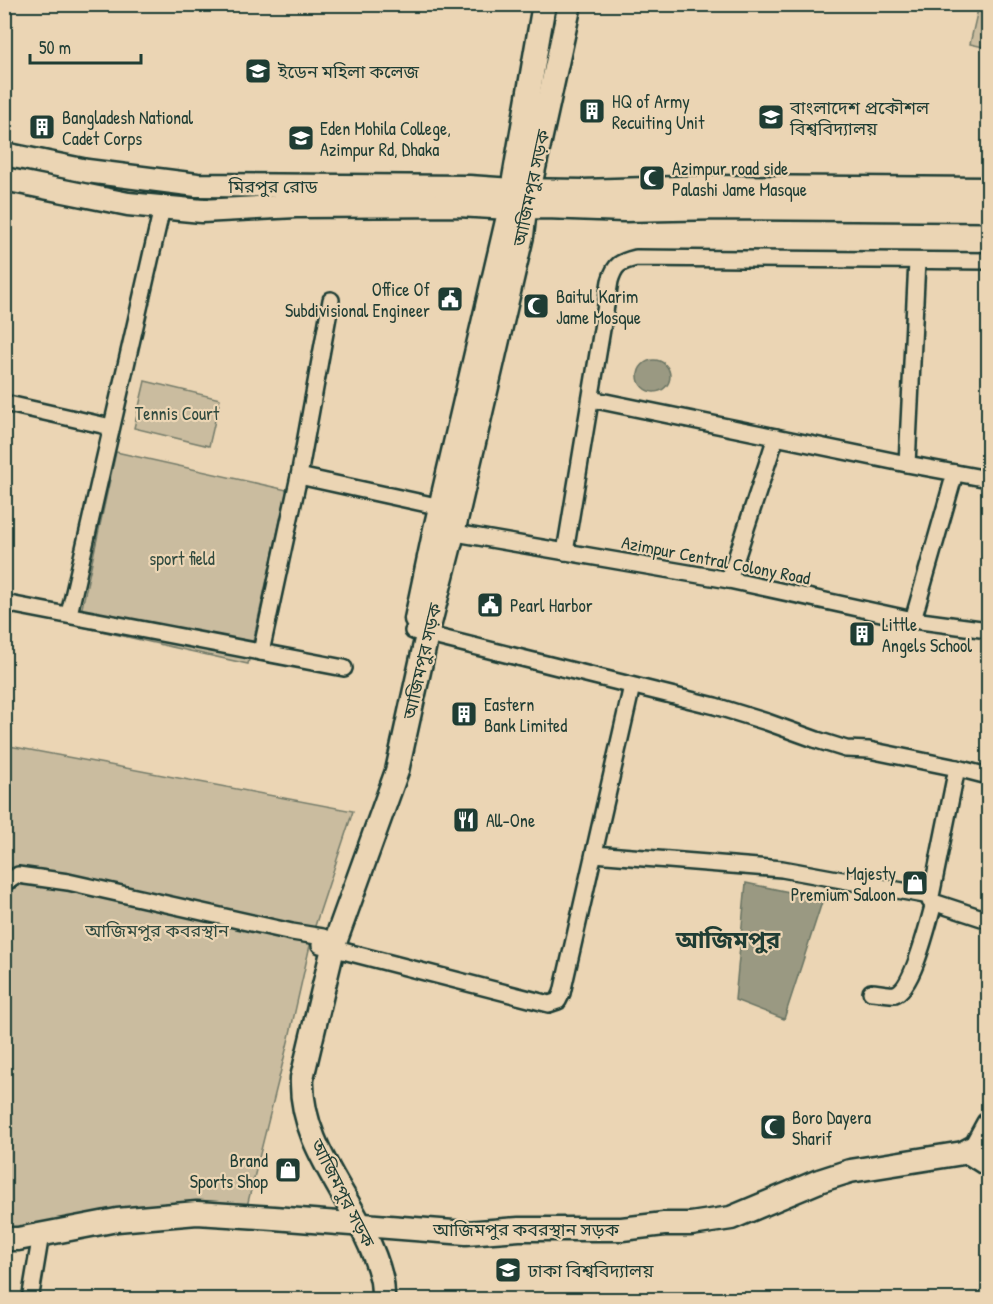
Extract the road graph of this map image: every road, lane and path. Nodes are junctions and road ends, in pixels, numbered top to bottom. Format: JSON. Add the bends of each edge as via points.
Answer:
{"nodes":[{"id":1,"x":544,"y":4,"type":"edge"},
{"id":2,"x":570,"y":4,"type":"edge"},
{"id":3,"x":4,"y":154,"type":"edge"},
{"id":4,"x":4,"y":179,"type":"edge"},
{"id":5,"x":988,"y":189,"type":"edge"},
{"id":6,"x":528,"y":199,"type":"junction"},
{"id":7,"x":162,"y":208,"type":"junction"},
{"id":8,"x":988,"y":210,"type":"edge"},
{"id":9,"x":917,"y":261,"type":"junction"},
{"id":10,"x":988,"y":261,"type":"edge"},
{"id":11,"x":331,"y":300,"type":"dead end"},
{"id":12,"x":591,"y":399,"type":"junction"},
{"id":13,"x":4,"y":403,"type":"edge"},
{"id":14,"x":111,"y":427,"type":"junction"},
{"id":15,"x":776,"y":437,"type":"junction"},
{"id":16,"x":907,"y":464,"type":"junction"},
{"id":17,"x":956,"y":473,"type":"junction"},
{"id":18,"x":299,"y":476,"type":"junction"},
{"id":19,"x":988,"y":479,"type":"edge"},
{"id":20,"x":441,"y":507,"type":"junction"},
{"id":21,"x":444,"y":531,"type":"junction"},
{"id":22,"x":566,"y":552,"type":"junction"},
{"id":23,"x":729,"y":580,"type":"junction"},
{"id":24,"x":4,"y":603,"type":"edge"},
{"id":25,"x":69,"y":614,"type":"junction"},
{"id":26,"x":913,"y":620,"type":"junction"},
{"id":27,"x":988,"y":630,"type":"edge"},
{"id":28,"x":420,"y":633,"type":"junction"},
{"id":29,"x":261,"y":652,"type":"junction"},
{"id":30,"x":344,"y":668,"type":"dead end"},
{"id":31,"x":632,"y":686,"type":"junction"},
{"id":32,"x":957,"y":768,"type":"junction"},
{"id":33,"x":988,"y":776,"type":"edge"},
{"id":34,"x":594,"y":854,"type":"junction"},
{"id":35,"x":10,"y":880,"type":"dead end"},
{"id":36,"x":932,"y":900,"type":"junction"},
{"id":37,"x":988,"y":920,"type":"edge"},
{"id":38,"x":325,"y":943,"type":"junction"},
{"id":39,"x":872,"y":992,"type":"dead end"},
{"id":40,"x":988,"y":1125,"type":"edge"},
{"id":41,"x":963,"y":1153,"type":"junction"},
{"id":42,"x":988,"y":1169,"type":"edge"},
{"id":43,"x":354,"y":1224,"type":"junction"},
{"id":44,"x":41,"y":1234,"type":"junction"},
{"id":45,"x":4,"y":1239,"type":"edge"},
{"id":46,"x":30,"y":1299,"type":"edge"},
{"id":47,"x":375,"y":1299,"type":"edge"},
{"id":48,"x":383,"y":1299,"type":"edge"}],
"edges":[{"from":1,"to":6,"type":"main road","name":"আজিমপুর সড়ক"},
{"from":2,"to":6,"type":"main road","name":"আজিমপুর সড়ক"},
{"from":3,"to":6,"type":"main road","name":"মিরপুর রোড","via":[[87,171],[197,185],[469,187]]},
{"from":4,"to":7,"type":"main road","name":"মিরপুর রোড"},
{"from":5,"to":6,"type":"main road","via":[[710,187],[582,191]]},
{"from":6,"to":7,"type":"main road","name":"মিরপুর রোড","via":[[459,205],[202,211]]},
{"from":6,"to":8,"type":"main road","via":[[624,210]]},
{"from":6,"to":20,"type":"main road","name":"আজিমপুর সড়ক"},
{"from":6,"to":21,"type":"main road","name":"আজিমপুর সড়ক","via":[[522,236]]},
{"from":7,"to":14,"type":"street"},
{"from":9,"to":10,"type":"street"},
{"from":9,"to":12,"type":"street","via":[[622,261],[613,269],[610,281]]},
{"from":9,"to":16,"type":"street"},
{"from":11,"to":18,"type":"street"},
{"from":12,"to":15,"type":"street"},
{"from":12,"to":22,"type":"street"},
{"from":13,"to":14,"type":"street"},
{"from":14,"to":25,"type":"street"},
{"from":15,"to":16,"type":"street"},
{"from":15,"to":23,"type":"street"},
{"from":16,"to":17,"type":"street"},
{"from":17,"to":19,"type":"street"},
{"from":17,"to":26,"type":"street"},
{"from":18,"to":20,"type":"street"},
{"from":18,"to":29,"type":"street"},
{"from":20,"to":21,"type":"main road","name":"আজিমপুর সড়ক"},
{"from":21,"to":22,"type":"street","name":"Azimpur Central Colony Road"},
{"from":21,"to":28,"type":"main road","name":"আজিমপুর সড়ক"},
{"from":22,"to":23,"type":"street","name":"Azimpur Central Colony Road"},
{"from":23,"to":26,"type":"street","name":"Azimpur Central Colony Road"},
{"from":24,"to":25,"type":"street"},
{"from":25,"to":29,"type":"street"},
{"from":26,"to":27,"type":"street","name":"Azimpur Central Colony Road"},
{"from":28,"to":31,"type":"street"},
{"from":28,"to":38,"type":"main road","name":"আজিমপুর সড়ক","via":[[384,767],[334,903]]},
{"from":29,"to":30,"type":"street"},
{"from":31,"to":32,"type":"street","via":[[725,709],[846,749]]},
{"from":31,"to":34,"type":"street"},
{"from":32,"to":33,"type":"street"},
{"from":32,"to":36,"type":"street"},
{"from":34,"to":36,"type":"street","via":[[782,868]]},
{"from":34,"to":38,"type":"street","via":[[562,993],[558,1001],[549,1004]]},
{"from":35,"to":38,"type":"street","via":[[18,875],[68,882],[292,932]]},
{"from":36,"to":37,"type":"street"},
{"from":36,"to":39,"type":"street","via":[[907,984],[896,994]]},
{"from":38,"to":43,"type":"main road","name":"আজিমপুর সড়ক","via":[[288,1095],[302,1137],[341,1212]]},
{"from":40,"to":41,"type":"main road","via":[[976,1146]]},
{"from":41,"to":42,"type":"street"},
{"from":41,"to":43,"type":"main road","name":"আজিমপুর কবরস্থান সড়ক","via":[[850,1171],[731,1218],[691,1224],[466,1233]]},
{"from":43,"to":44,"type":"main road","name":"আজিমপুর কবরস্থান সড়ক","via":[[197,1213],[117,1220]]},
{"from":43,"to":47,"type":"main road","name":"আজিমপুর সড়ক","via":[[374,1280]]},
{"from":43,"to":48,"type":"main road","name":"আজিমপুর সড়ক","via":[[373,1251],[382,1279]]},
{"from":44,"to":45,"type":"main road","name":"আজিমপুর কবরস্থান সড়ক"},
{"from":44,"to":46,"type":"street"}]}
